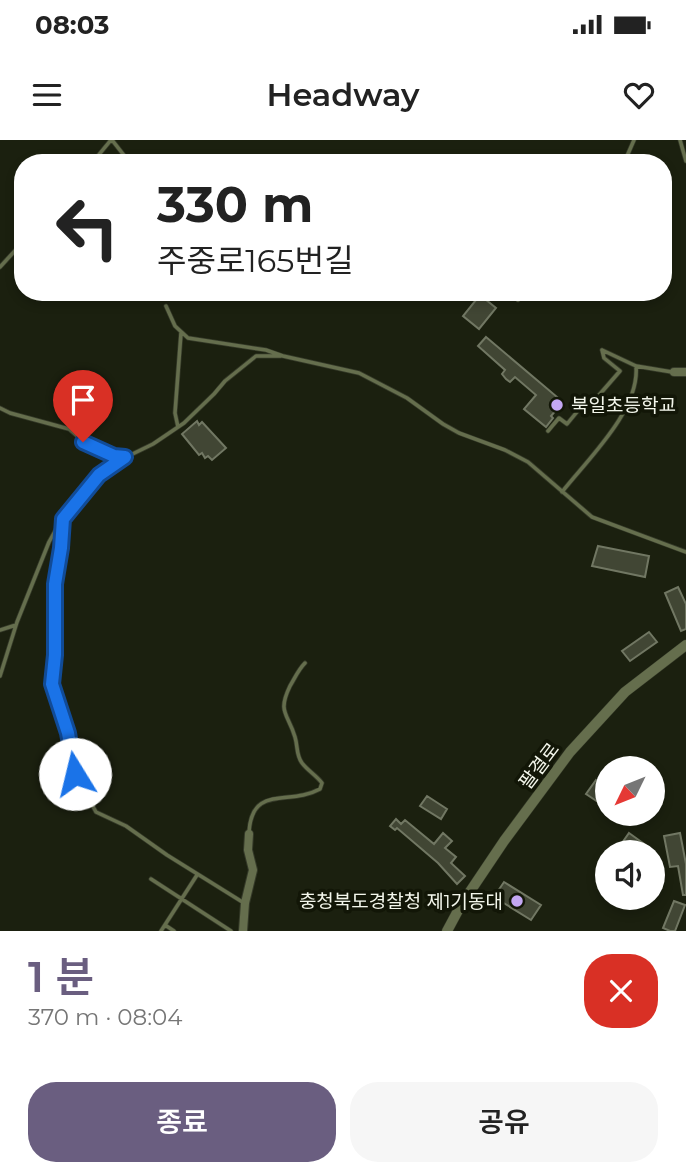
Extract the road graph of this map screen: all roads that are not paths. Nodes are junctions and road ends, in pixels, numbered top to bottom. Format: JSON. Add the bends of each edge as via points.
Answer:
{"nodes":[{"id":1,"x":111,"y":140,"type":"edge"},
{"id":2,"x":680,"y":140,"type":"edge"},
{"id":3,"x":99,"y":154,"type":"edge"},
{"id":4,"x":123,"y":154,"type":"edge"},
{"id":5,"x":686,"y":161,"type":"edge"},
{"id":6,"x":14,"y":252,"type":"edge"},
{"id":7,"x":0,"y":267,"type":"edge"},
{"id":8,"x":166,"y":306,"type":"dead end"},
{"id":9,"x":181,"y":333,"type":"junction"},
{"id":10,"x":283,"y":356,"type":"junction"},
{"id":11,"x":636,"y":366,"type":"junction"},
{"id":12,"x":674,"y":372,"type":"joint"},
{"id":13,"x":686,"y":372,"type":"edge"},
{"id":14,"x":0,"y":408,"type":"edge"},
{"id":15,"x":178,"y":427,"type":"junction"},
{"id":16,"x":548,"y":431,"type":"dead end"},
{"id":17,"x":125,"y":457,"type":"junction"},
{"id":18,"x":562,"y":492,"type":"junction"},
{"id":19,"x":63,"y":519,"type":"junction"},
{"id":20,"x":686,"y":552,"type":"edge"},
{"id":21,"x":16,"y":625,"type":"junction"},
{"id":22,"x":0,"y":630,"type":"edge"},
{"id":23,"x":686,"y":645,"type":"edge"},
{"id":24,"x":305,"y":663,"type":"dead end"},
{"id":25,"x":0,"y":676,"type":"edge"},
{"id":26,"x":248,"y":834,"type":"joint"},
{"id":27,"x":197,"y":875,"type":"junction"},
{"id":28,"x":151,"y":879,"type":"dead end"},
{"id":29,"x":181,"y":899,"type":"junction"},
{"id":30,"x":244,"y":904,"type":"junction"},
{"id":31,"x":165,"y":925,"type":"junction"},
{"id":32,"x":161,"y":931,"type":"edge"},
{"id":33,"x":174,"y":931,"type":"edge"},
{"id":34,"x":231,"y":931,"type":"edge"},
{"id":35,"x":243,"y":931,"type":"edge"},
{"id":36,"x":447,"y":931,"type":"edge"}],
"edges":[{"from":1,"to":3,"type":"lane"},
{"from":1,"to":4,"type":"lane"},
{"from":2,"to":5,"type":"lane"},
{"from":6,"to":7,"type":"lane"},
{"from":8,"to":9,"type":"lane"},
{"from":9,"to":10,"type":"lane","via":[[197,341]]},
{"from":9,"to":15,"type":"lane"},
{"from":10,"to":15,"type":"lane","via":[[256,356]]},
{"from":10,"to":18,"type":"lane","via":[[359,373],[407,398],[443,425],[528,462]]},
{"from":11,"to":12,"type":"lane"},
{"from":11,"to":16,"type":"lane","via":[[602,350],[604,358],[620,371],[567,424],[559,418]]},
{"from":11,"to":18,"type":"lane","via":[[638,380],[624,412]]},
{"from":12,"to":13,"type":"street"},
{"from":14,"to":17,"type":"lane","via":[[68,429],[83,442]]},
{"from":15,"to":17,"type":"lane"},
{"from":17,"to":19,"type":"lane","via":[[99,475]]},
{"from":18,"to":20,"type":"lane","via":[[592,517]]},
{"from":19,"to":21,"type":"lane"},
{"from":19,"to":27,"type":"lane","via":[[55,584],[52,684],[75,774],[96,812],[126,826]]},
{"from":21,"to":22,"type":"lane"},
{"from":21,"to":25,"type":"lane"},
{"from":23,"to":36,"type":"street","name":"팔결로","via":[[625,692],[570,752],[504,841]]},
{"from":24,"to":26,"type":"lane","via":[[284,707],[300,760],[322,783],[320,789],[258,805],[250,814]]},
{"from":26,"to":30,"type":"street","via":[[253,870]]},
{"from":27,"to":29,"type":"lane"},
{"from":27,"to":30,"type":"lane"},
{"from":28,"to":29,"type":"lane"},
{"from":29,"to":31,"type":"lane"},
{"from":29,"to":34,"type":"lane"},
{"from":30,"to":35,"type":"street"},
{"from":31,"to":32,"type":"lane"},
{"from":31,"to":33,"type":"lane"}]}
